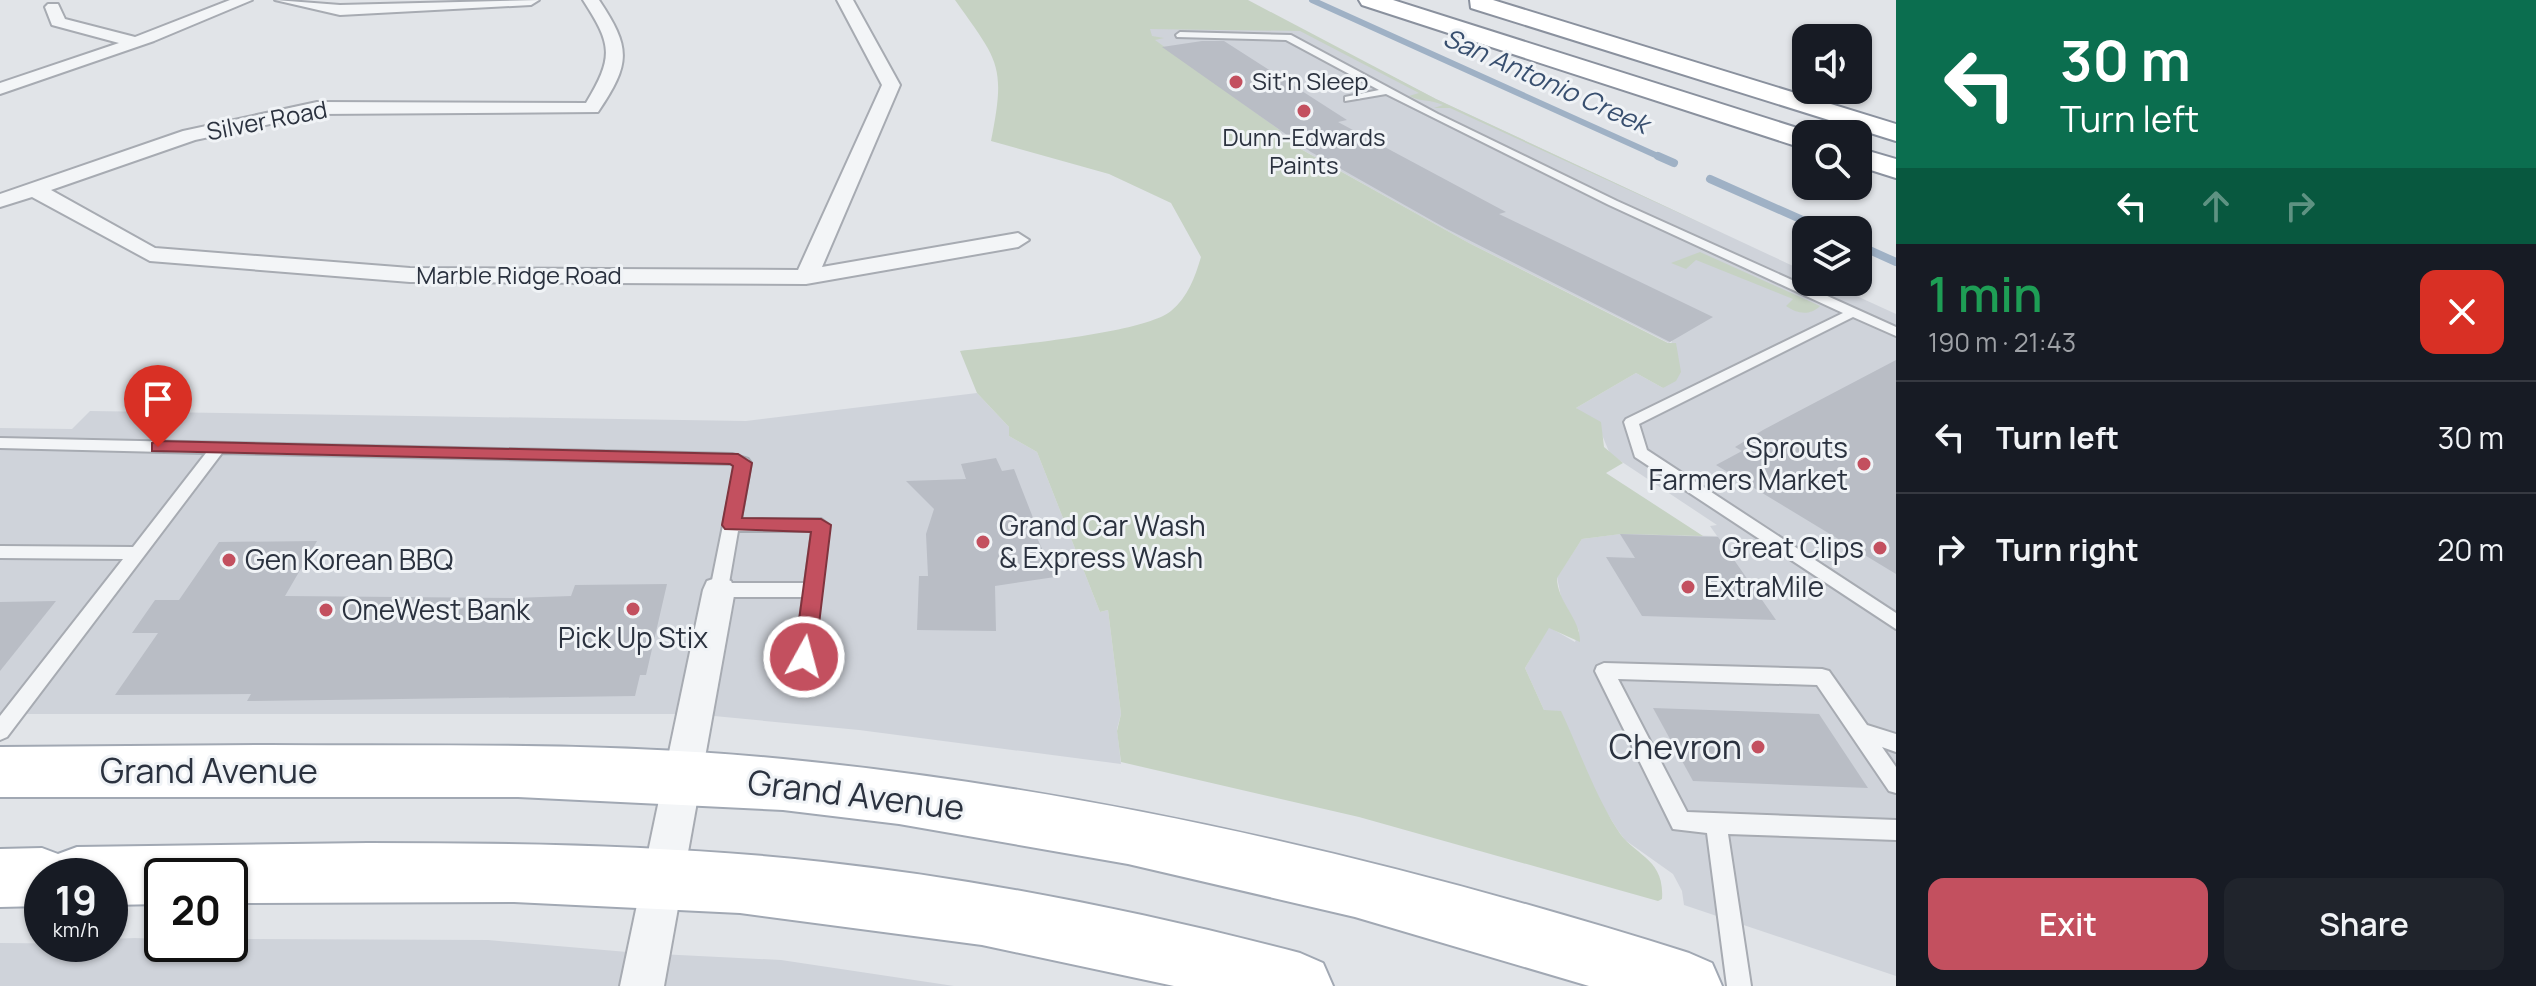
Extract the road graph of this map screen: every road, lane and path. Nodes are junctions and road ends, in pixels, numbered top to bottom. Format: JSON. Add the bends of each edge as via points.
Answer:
{"nodes":[{"id":1,"x":244,"y":0,"type":"edge"},
{"id":2,"x":283,"y":0,"type":"edge"},
{"id":3,"x":531,"y":0,"type":"edge"},
{"id":4,"x":591,"y":0,"type":"edge"},
{"id":5,"x":845,"y":0,"type":"edge"},
{"id":6,"x":1370,"y":0,"type":"edge"},
{"id":7,"x":1469,"y":0,"type":"edge"},
{"id":8,"x":53,"y":7,"type":"dead end"},
{"id":9,"x":1180,"y":35,"type":"dead end"},
{"id":10,"x":136,"y":42,"type":"junction"},
{"id":11,"x":0,"y":89,"type":"edge"},
{"id":12,"x":1387,"y":91,"type":"junction"},
{"id":13,"x":1348,"y":99,"type":"dead end"},
{"id":14,"x":1896,"y":133,"type":"edge"},
{"id":15,"x":1792,"y":135,"type":"edge"},
{"id":16,"x":1872,"y":161,"type":"edge"},
{"id":17,"x":1896,"y":169,"type":"edge"},
{"id":18,"x":34,"y":189,"type":"junction"},
{"id":19,"x":0,"y":201,"type":"edge"},
{"id":20,"x":1018,"y":240,"type":"dead end"},
{"id":21,"x":806,"y":277,"type":"junction"},
{"id":22,"x":1854,"y":312,"type":"junction"},
{"id":23,"x":1896,"y":332,"type":"edge"},
{"id":24,"x":0,"y":443,"type":"edge"},
{"id":25,"x":218,"y":448,"type":"junction"},
{"id":26,"x":731,"y":525,"type":"junction"},
{"id":27,"x":0,"y":552,"type":"edge"},
{"id":28,"x":137,"y":553,"type":"junction"},
{"id":29,"x":719,"y":590,"type":"junction"},
{"id":30,"x":813,"y":590,"type":"junction"},
{"id":31,"x":1896,"y":622,"type":"edge"},
{"id":32,"x":804,"y":657,"type":"dead end"},
{"id":33,"x":0,"y":731,"type":"edge"},
{"id":34,"x":1860,"y":732,"type":"junction"},
{"id":35,"x":1896,"y":743,"type":"edge"},
{"id":36,"x":0,"y":772,"type":"edge"},
{"id":37,"x":681,"y":777,"type":"junction"},
{"id":38,"x":1896,"y":784,"type":"edge"},
{"id":39,"x":1716,"y":824,"type":"junction"},
{"id":40,"x":1896,"y":830,"type":"edge"},
{"id":41,"x":128,"y":875,"type":"edge"},
{"id":42,"x":24,"y":877,"type":"edge"},
{"id":43,"x":0,"y":878,"type":"edge"},
{"id":44,"x":663,"y":878,"type":"junction"},
{"id":45,"x":640,"y":985,"type":"edge"},
{"id":46,"x":1300,"y":986,"type":"edge"},
{"id":47,"x":1689,"y":986,"type":"edge"},
{"id":48,"x":1739,"y":986,"type":"edge"}],
"edges":[{"from":1,"to":10,"type":"street"},
{"from":2,"to":3,"type":"street","via":[[340,10]]},
{"from":4,"to":18,"type":"street","name":"Silver Road","via":[[616,38],[618,65],[592,108],[317,108],[190,135]]},
{"from":5,"to":21,"type":"street","via":[[891,85]]},
{"from":6,"to":15,"type":"main road"},
{"from":7,"to":14,"type":"main road"},
{"from":8,"to":10,"type":"street","via":[[58,22]]},
{"from":9,"to":12,"type":"lane","via":[[1288,37]]},
{"from":10,"to":11,"type":"street"},
{"from":12,"to":13,"type":"lane"},
{"from":12,"to":22,"type":"lane","via":[[1700,244]]},
{"from":16,"to":17,"type":"main road"},
{"from":18,"to":19,"type":"street","name":"Silver Road"},
{"from":18,"to":21,"type":"street","name":"Marble Ridge Road","via":[[150,254],[410,275]]},
{"from":20,"to":21,"type":"street","name":"Marble Ridge Road"},
{"from":22,"to":23,"type":"lane"},
{"from":22,"to":31,"type":"lane","via":[[1631,422],[1640,453]]},
{"from":24,"to":25,"type":"lane"},
{"from":25,"to":26,"type":"lane","via":[[732,459],[743,463]]},
{"from":25,"to":28,"type":"lane"},
{"from":26,"to":29,"type":"lane"},
{"from":26,"to":30,"type":"lane","via":[[821,525]]},
{"from":27,"to":28,"type":"lane"},
{"from":28,"to":33,"type":"lane"},
{"from":29,"to":30,"type":"lane"},
{"from":29,"to":37,"type":"street"},
{"from":30,"to":32,"type":"lane"},
{"from":34,"to":35,"type":"lane"},
{"from":34,"to":38,"type":"lane"},
{"from":34,"to":39,"type":"lane","via":[[1822,677],[1604,671],[1681,822]]},
{"from":36,"to":37,"type":"main road","name":"Grand Avenue"},
{"from":37,"to":44,"type":"street"},
{"from":37,"to":47,"type":"main road","name":"Grand Avenue","via":[[963,807],[1154,841],[1440,910]]},
{"from":39,"to":40,"type":"lane"},
{"from":39,"to":48,"type":"lane"},
{"from":41,"to":44,"type":"main road","via":[[437,872]]},
{"from":42,"to":43,"type":"main road"},
{"from":44,"to":45,"type":"street"},
{"from":44,"to":46,"type":"main road","via":[[970,912]]}]}
